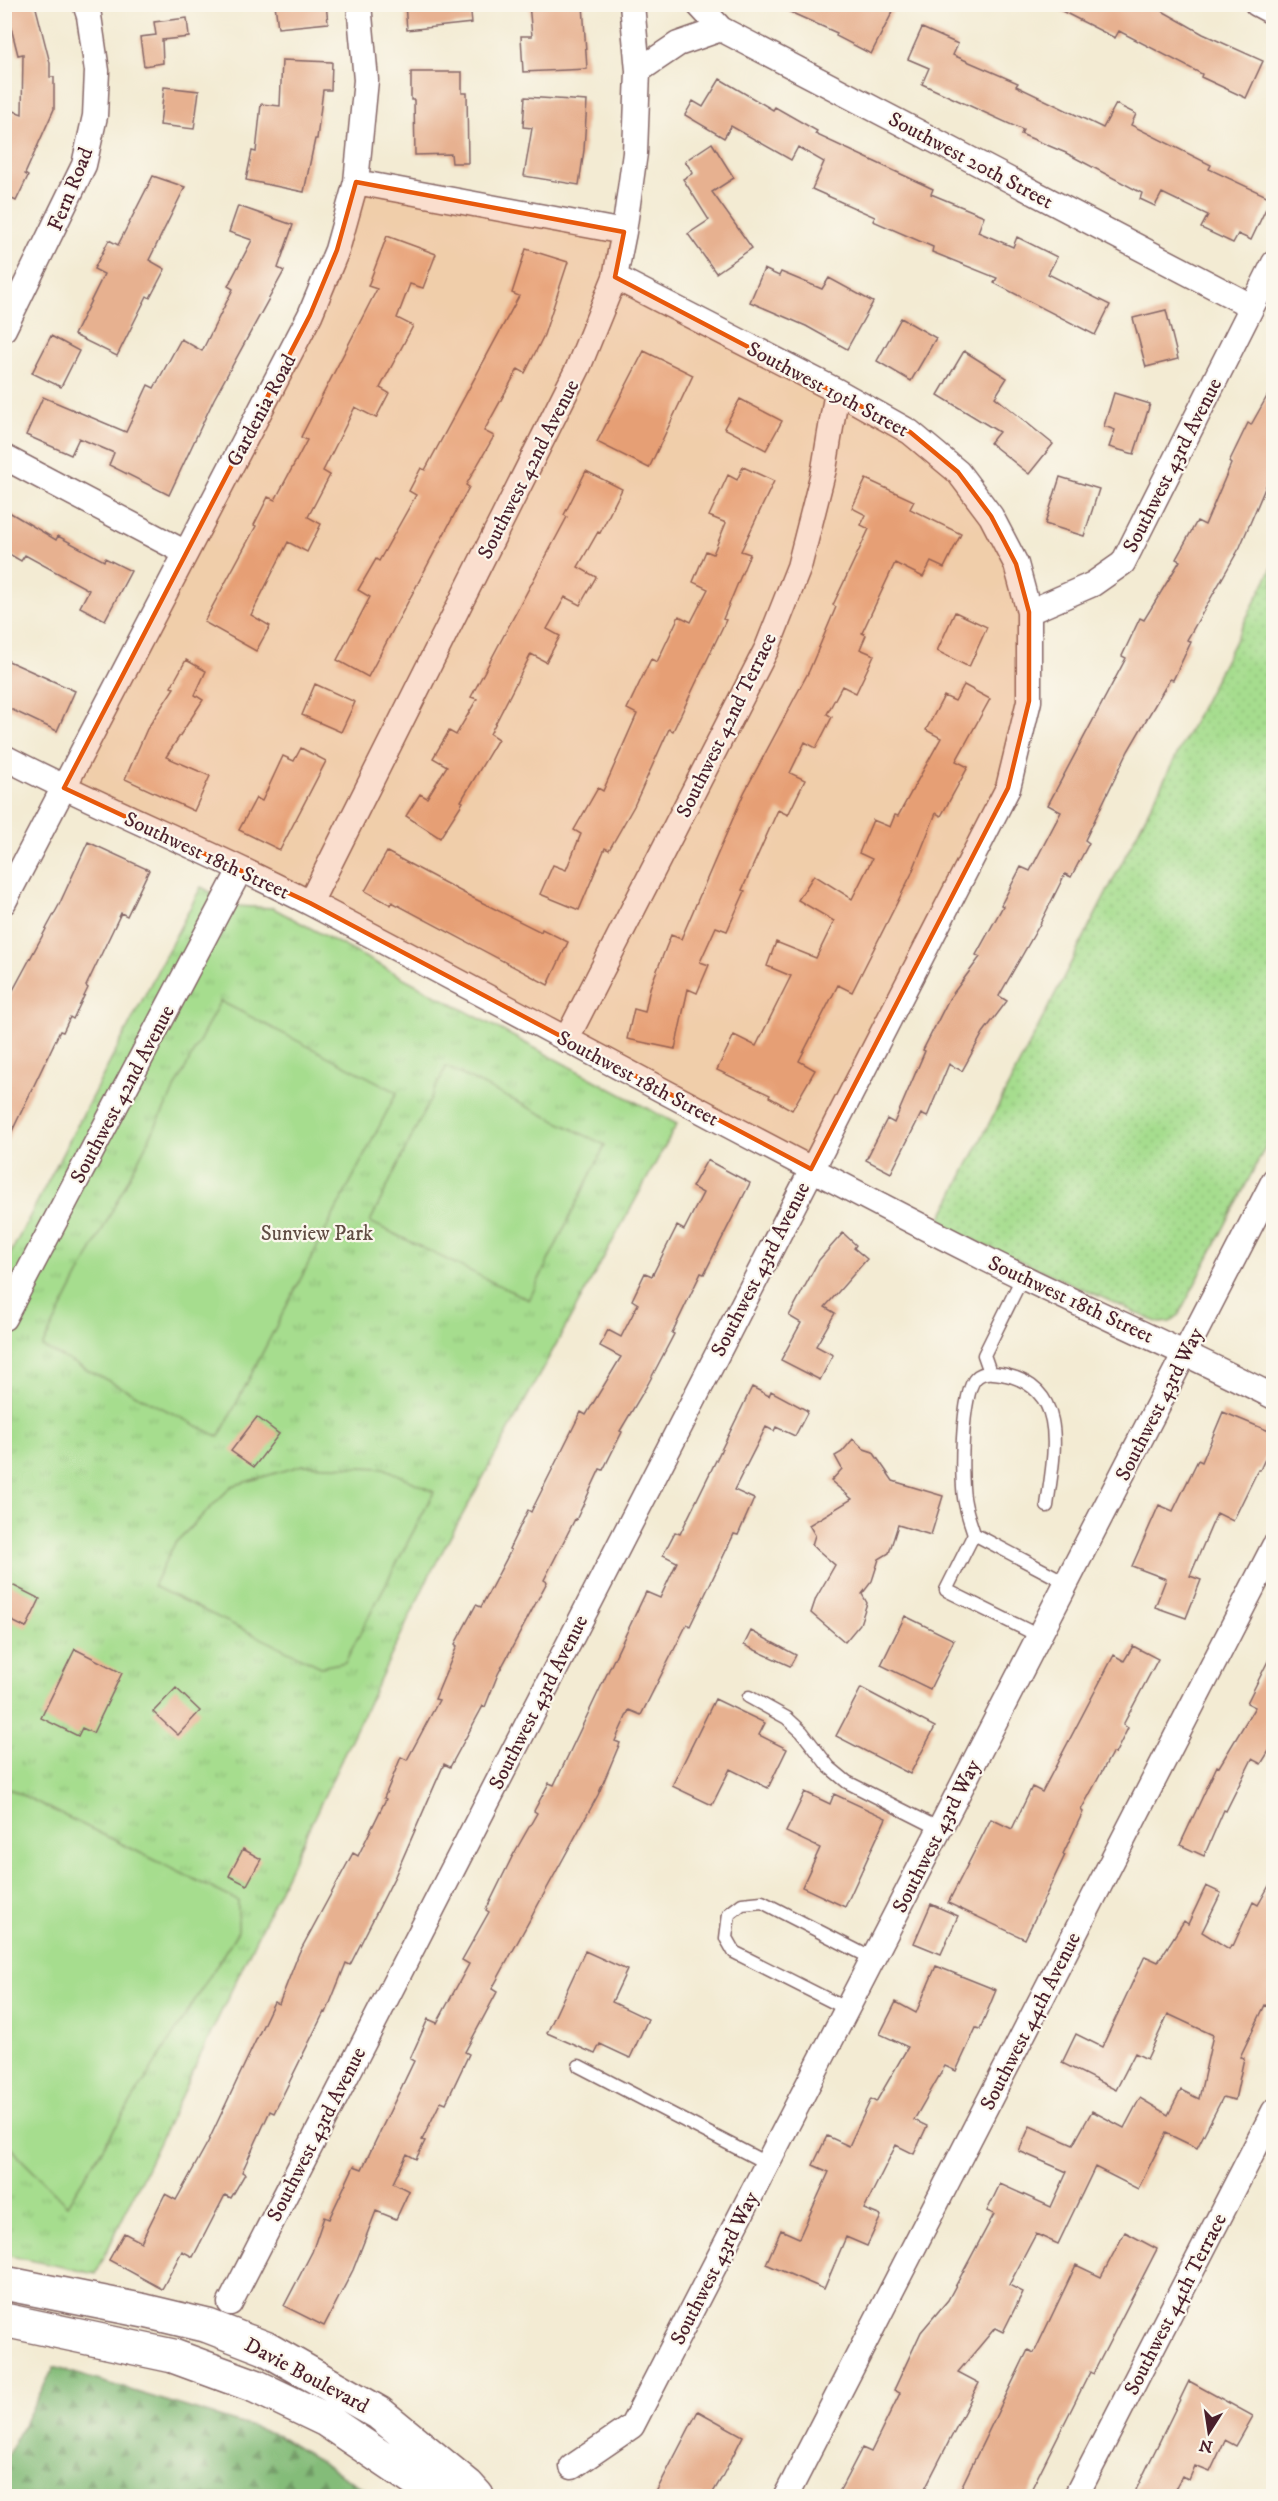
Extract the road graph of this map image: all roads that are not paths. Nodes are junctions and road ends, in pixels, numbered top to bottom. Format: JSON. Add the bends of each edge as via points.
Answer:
{"nodes":[{"id":1,"x":85,"y":4,"type":"edge"},
{"id":2,"x":359,"y":4,"type":"edge"},
{"id":3,"x":632,"y":4,"type":"edge"},
{"id":4,"x":698,"y":4,"type":"edge"},
{"id":5,"x":1257,"y":4,"type":"edge"},
{"id":6,"x":1274,"y":13,"type":"edge"},
{"id":7,"x":721,"y":29,"type":"junction"},
{"id":8,"x":638,"y":71,"type":"junction"},
{"id":9,"x":356,"y":182,"type":"junction"},
{"id":10,"x":624,"y":232,"type":"junction"},
{"id":11,"x":1274,"y":263,"type":"edge"},
{"id":12,"x":615,"y":278,"type":"junction"},
{"id":13,"x":1251,"y":306,"type":"junction"},
{"id":14,"x":4,"y":329,"type":"edge"},
{"id":15,"x":837,"y":391,"type":"junction"},
{"id":16,"x":4,"y":457,"type":"edge"},
{"id":17,"x":186,"y":553,"type":"junction"},
{"id":18,"x":1029,"y":612,"type":"junction"},
{"id":19,"x":4,"y":757,"type":"edge"},
{"id":20,"x":64,"y":788,"type":"junction"},
{"id":21,"x":240,"y":870,"type":"junction"},
{"id":22,"x":4,"y":902,"type":"edge"},
{"id":23,"x":310,"y":903,"type":"junction"},
{"id":24,"x":566,"y":1040,"type":"junction"},
{"id":25,"x":811,"y":1169,"type":"junction"},
{"id":26,"x":1274,"y":1180,"type":"edge"},
{"id":27,"x":1023,"y":1276,"type":"junction"},
{"id":28,"x":4,"y":1318,"type":"edge"},
{"id":29,"x":1185,"y":1352,"type":"junction"},
{"id":30,"x":990,"y":1372,"type":"junction"},
{"id":31,"x":1274,"y":1397,"type":"edge"},
{"id":32,"x":1047,"y":1506,"type":"dead end"},
{"id":33,"x":974,"y":1534,"type":"junction"},
{"id":34,"x":1274,"y":1546,"type":"edge"},
{"id":35,"x":1067,"y":1583,"type":"junction"},
{"id":36,"x":1039,"y":1636,"type":"junction"},
{"id":37,"x":749,"y":1697,"type":"dead end"},
{"id":38,"x":940,"y":1828,"type":"junction"},
{"id":39,"x":873,"y":1959,"type":"junction"},
{"id":40,"x":847,"y":2009,"type":"junction"},
{"id":41,"x":579,"y":2066,"type":"dead end"},
{"id":42,"x":1274,"y":2111,"type":"edge"},
{"id":43,"x":768,"y":2164,"type":"junction"},
{"id":44,"x":4,"y":2283,"type":"edge"},
{"id":45,"x":230,"y":2303,"type":"dead end"},
{"id":46,"x":4,"y":2320,"type":"edge"},
{"id":47,"x":572,"y":2468,"type":"dead end"},
{"id":48,"x":433,"y":2496,"type":"edge"},
{"id":49,"x":477,"y":2496,"type":"edge"},
{"id":50,"x":786,"y":2496,"type":"edge"},
{"id":51,"x":1076,"y":2496,"type":"edge"}],
"edges":[{"from":1,"to":14,"type":"street","name":"Fern Road","via":[[97,71],[95,116],[84,165]]},
{"from":2,"to":9,"type":"street","name":"Gardenia Road","via":[[366,80]]},
{"from":3,"to":8,"type":"street","name":"Southwest 42nd Avenue"},
{"from":4,"to":7,"type":"street","name":"Southwest 20th Street"},
{"from":5,"to":6,"type":"street"},
{"from":7,"to":8,"type":"street","via":[[678,44]]},
{"from":7,"to":13,"type":"street","name":"Southwest 20th Street"},
{"from":8,"to":10,"type":"street","name":"Southwest 42nd Avenue","via":[[635,153]]},
{"from":9,"to":10,"type":"street"},
{"from":9,"to":17,"type":"street","name":"Gardenia Road","via":[[338,250],[310,315]]},
{"from":10,"to":12,"type":"street","name":"Southwest 42nd Avenue"},
{"from":11,"to":13,"type":"street","name":"Southwest 43rd Avenue"},
{"from":12,"to":15,"type":"street","name":"Southwest 19th Street"},
{"from":12,"to":23,"type":"street","name":"Southwest 42nd Avenue","via":[[579,368]]},
{"from":13,"to":18,"type":"street","name":"Southwest 43rd Avenue","via":[[1123,563],[1093,584]]},
{"from":15,"to":18,"type":"street","name":"Southwest 19th Street","via":[[910,432],[958,472],[991,516],[1016,564]]},
{"from":15,"to":24,"type":"street","name":"Southwest 42nd Terrace","via":[[824,469],[799,567],[767,648]]},
{"from":16,"to":17,"type":"street"},
{"from":17,"to":20,"type":"street","name":"Gardenia Road"},
{"from":18,"to":25,"type":"street","name":"Southwest 43rd Avenue","via":[[1029,700],[1008,788]]},
{"from":19,"to":20,"type":"street","name":"Southwest 18th Street"},
{"from":20,"to":21,"type":"street","name":"Southwest 18th Street"},
{"from":20,"to":22,"type":"street","name":"Gardenia Road"},
{"from":21,"to":23,"type":"street","name":"Southwest 18th Street"},
{"from":21,"to":28,"type":"street","name":"Southwest 42nd Avenue"},
{"from":23,"to":24,"type":"street","name":"Southwest 18th Street"},
{"from":24,"to":25,"type":"street","name":"Southwest 18th Street"},
{"from":25,"to":27,"type":"street","name":"Southwest 18th Street"},
{"from":25,"to":45,"type":"street","name":"Southwest 43rd Avenue"},
{"from":26,"to":29,"type":"street","name":"Southwest 43rd Way"},
{"from":27,"to":29,"type":"street","name":"Southwest 18th Street"},
{"from":27,"to":30,"type":"lane","via":[[984,1355]]},
{"from":29,"to":31,"type":"street","name":"Southwest 18th Street"},
{"from":29,"to":35,"type":"street","name":"Southwest 43rd Way"},
{"from":30,"to":32,"type":"lane","via":[[1033,1388],[1051,1409],[1055,1442]]},
{"from":30,"to":33,"type":"lane","via":[[976,1377],[969,1388],[963,1431],[964,1501]]},
{"from":33,"to":35,"type":"lane"},
{"from":33,"to":36,"type":"lane","via":[[946,1590]]},
{"from":34,"to":50,"type":"street","name":"Southwest 44th Avenue"},
{"from":35,"to":36,"type":"street","name":"Southwest 43rd Way"},
{"from":36,"to":38,"type":"street","name":"Southwest 43rd Way"},
{"from":37,"to":38,"type":"lane","via":[[787,1718],[829,1767],[848,1782]]},
{"from":38,"to":39,"type":"street","name":"Southwest 43rd Way"},
{"from":39,"to":40,"type":"street","name":"Southwest 43rd Way"},
{"from":39,"to":40,"type":"lane","via":[[762,1902],[742,1904],[729,1914],[726,1938],[734,1952]]},
{"from":40,"to":43,"type":"street","name":"Southwest 43rd Way"},
{"from":41,"to":43,"type":"lane"},
{"from":42,"to":51,"type":"street","name":"Southwest 44th Terrace"},
{"from":43,"to":47,"type":"street","name":"Southwest 43rd Way","via":[[632,2426]]},
{"from":44,"to":49,"type":"main road","name":"Davie Boulevard","via":[[208,2326],[265,2348],[379,2413]]},
{"from":46,"to":48,"type":"main road","name":"Davie Boulevard","via":[[173,2356],[255,2386],[326,2420]]}]}
